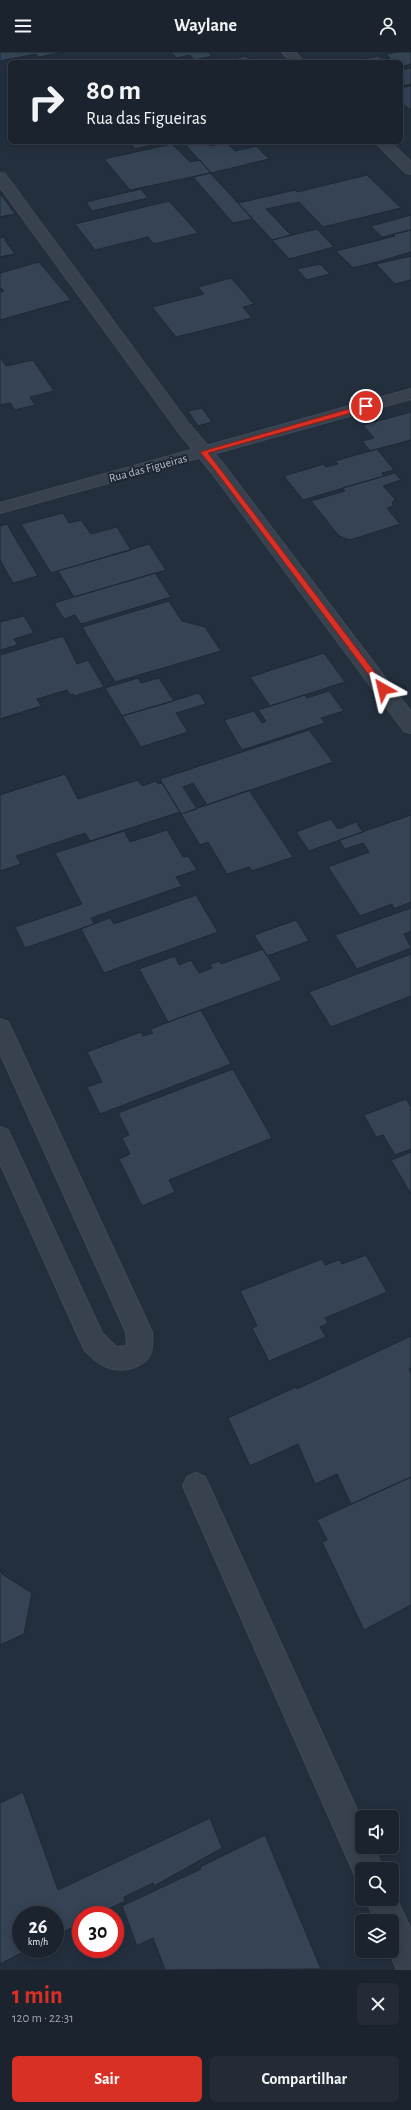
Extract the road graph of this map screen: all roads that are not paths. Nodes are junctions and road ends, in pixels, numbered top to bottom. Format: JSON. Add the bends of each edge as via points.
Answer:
{"nodes":[{"id":1,"x":288,"y":52,"type":"edge"},
{"id":2,"x":296,"y":60,"type":"edge"},
{"id":3,"x":384,"y":144,"type":"edge"},
{"id":4,"x":411,"y":170,"type":"edge"},
{"id":5,"x":0,"y":178,"type":"edge"},
{"id":6,"x":411,"y":394,"type":"edge"},
{"id":7,"x":203,"y":452,"type":"junction"},
{"id":8,"x":0,"y":508,"type":"edge"},
{"id":9,"x":411,"y":726,"type":"edge"},
{"id":10,"x":0,"y":1028,"type":"edge"},
{"id":11,"x":0,"y":1137,"type":"edge"},
{"id":12,"x":196,"y":1486,"type":"dead end"},
{"id":13,"x":365,"y":1862,"type":"edge"},
{"id":14,"x":399,"y":1940,"type":"edge"},
{"id":15,"x":411,"y":1966,"type":"edge"}],
"edges":[{"from":1,"to":2,"type":"street"},
{"from":3,"to":4,"type":"street"},
{"from":5,"to":7,"type":"street"},
{"from":6,"to":7,"type":"street","name":"Rua das Figueiras"},
{"from":7,"to":8,"type":"street","name":"Rua das Figueiras"},
{"from":7,"to":9,"type":"street"},
{"from":10,"to":11,"type":"street","via":[[139,1332],[138,1353],[127,1359],[113,1359],[101,1352],[93,1341]]},
{"from":12,"to":13,"type":"street"},
{"from":14,"to":15,"type":"street"}]}
